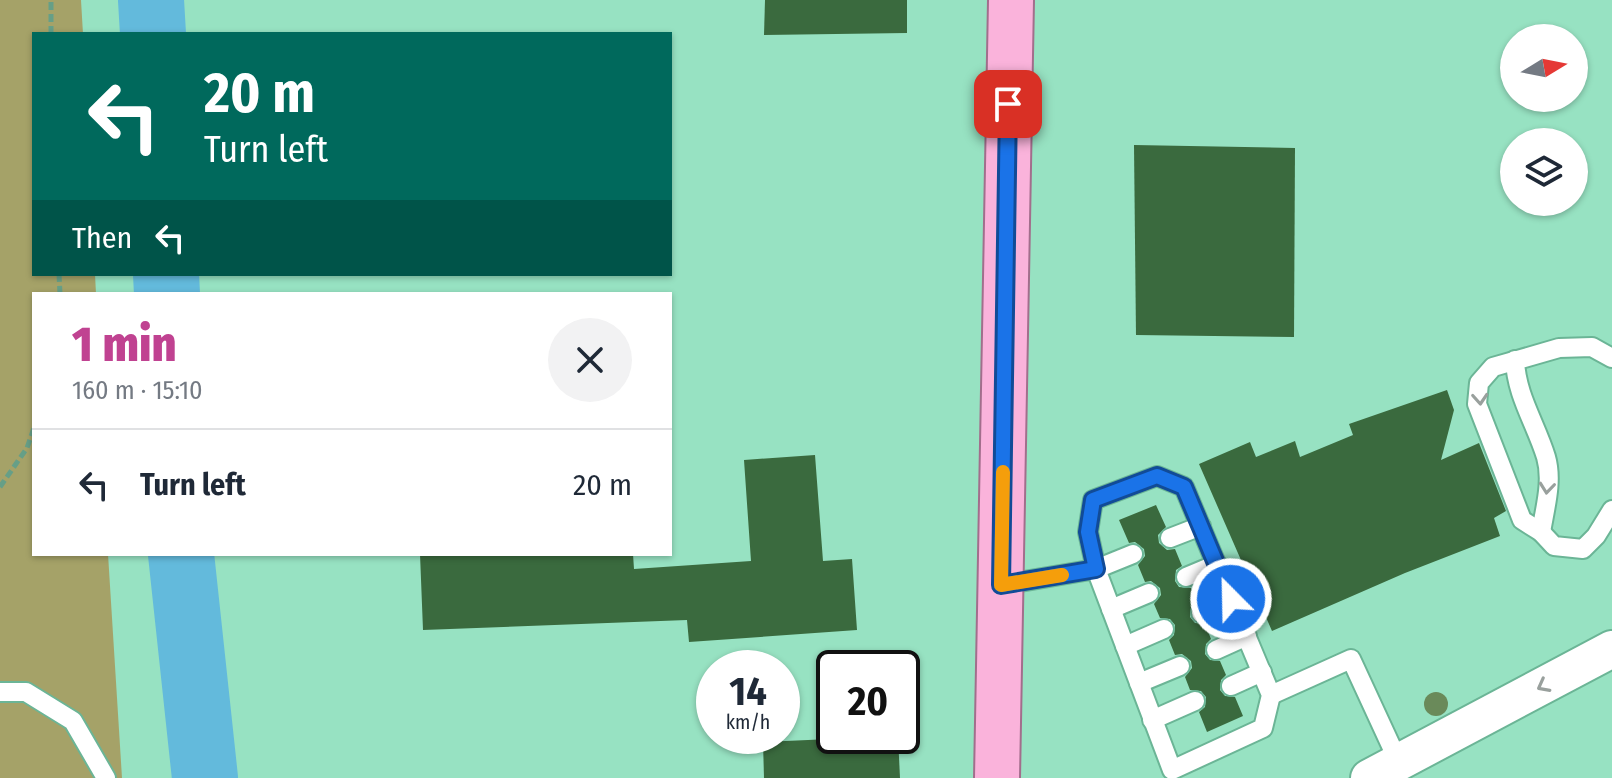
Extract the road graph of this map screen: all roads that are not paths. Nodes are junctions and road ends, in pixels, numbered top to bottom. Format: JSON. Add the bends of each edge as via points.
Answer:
{"nodes":[{"id":1,"x":1011,"y":0,"type":"edge"},
{"id":2,"x":1612,"y":358,"type":"edge"},
{"id":3,"x":1515,"y":360,"type":"junction"},
{"id":4,"x":1612,"y":510,"type":"edge"},
{"id":5,"x":1201,"y":526,"type":"junction"},
{"id":6,"x":1541,"y":532,"type":"junction"},
{"id":7,"x":1170,"y":538,"type":"dead end"},
{"id":8,"x":1133,"y":554,"type":"dead end"},
{"id":9,"x":1217,"y":564,"type":"junction"},
{"id":10,"x":1096,"y":569,"type":"junction"},
{"id":11,"x":1186,"y":577,"type":"dead end"},
{"id":12,"x":1001,"y":585,"type":"junction"},
{"id":13,"x":1149,"y":593,"type":"dead end"},
{"id":14,"x":1231,"y":599,"type":"junction"},
{"id":15,"x":1111,"y":609,"type":"junction"},
{"id":16,"x":1201,"y":613,"type":"dead end"},
{"id":17,"x":1164,"y":629,"type":"dead end"},
{"id":18,"x":1247,"y":636,"type":"junction"},
{"id":19,"x":1125,"y":646,"type":"junction"},
{"id":20,"x":1612,"y":649,"type":"edge"},
{"id":21,"x":1216,"y":650,"type":"dead end"},
{"id":22,"x":1180,"y":666,"type":"dead end"},
{"id":23,"x":1262,"y":672,"type":"junction"},
{"id":24,"x":1139,"y":683,"type":"junction"},
{"id":25,"x":1231,"y":686,"type":"dead end"},
{"id":26,"x":0,"y":692,"type":"edge"},
{"id":27,"x":1271,"y":695,"type":"junction"},
{"id":28,"x":1195,"y":701,"type":"dead end"},
{"id":29,"x":1152,"y":720,"type":"junction"},
{"id":30,"x":1389,"y":773,"type":"edge"},
{"id":31,"x":106,"y":778,"type":"edge"},
{"id":32,"x":997,"y":778,"type":"edge"}],
"edges":[{"from":1,"to":12,"type":"highway"},
{"from":2,"to":3,"type":"lane","via":[[1592,347],[1559,348]]},
{"from":3,"to":6,"type":"lane","one_way":true,"via":[[1515,379],[1546,457],[1549,477]]},
{"from":3,"to":6,"type":"lane","one_way":true,"via":[[1493,367],[1479,383],[1477,404],[1522,520]]},
{"from":4,"to":6,"type":"lane","via":[[1583,549],[1554,546]]},
{"from":5,"to":7,"type":"lane"},
{"from":5,"to":9,"type":"lane"},
{"from":5,"to":10,"type":"lane","via":[[1184,487],[1157,476],[1093,500],[1088,532]]},
{"from":8,"to":10,"type":"lane"},
{"from":9,"to":11,"type":"lane"},
{"from":9,"to":14,"type":"lane"},
{"from":10,"to":12,"type":"lane"},
{"from":10,"to":15,"type":"lane"},
{"from":12,"to":32,"type":"highway"},
{"from":13,"to":15,"type":"lane"},
{"from":14,"to":16,"type":"lane"},
{"from":14,"to":18,"type":"lane"},
{"from":15,"to":19,"type":"lane"},
{"from":17,"to":19,"type":"lane"},
{"from":18,"to":21,"type":"lane"},
{"from":18,"to":23,"type":"lane"},
{"from":19,"to":24,"type":"lane"},
{"from":20,"to":30,"type":"street","one_way":true},
{"from":22,"to":24,"type":"lane"},
{"from":23,"to":25,"type":"lane"},
{"from":23,"to":27,"type":"lane"},
{"from":24,"to":29,"type":"lane"},
{"from":26,"to":31,"type":"lane","via":[[26,692],[73,721]]},
{"from":27,"to":29,"type":"lane","via":[[1263,728],[1172,770]]},
{"from":27,"to":30,"type":"lane","via":[[1351,659]]},
{"from":28,"to":29,"type":"lane"}]}
